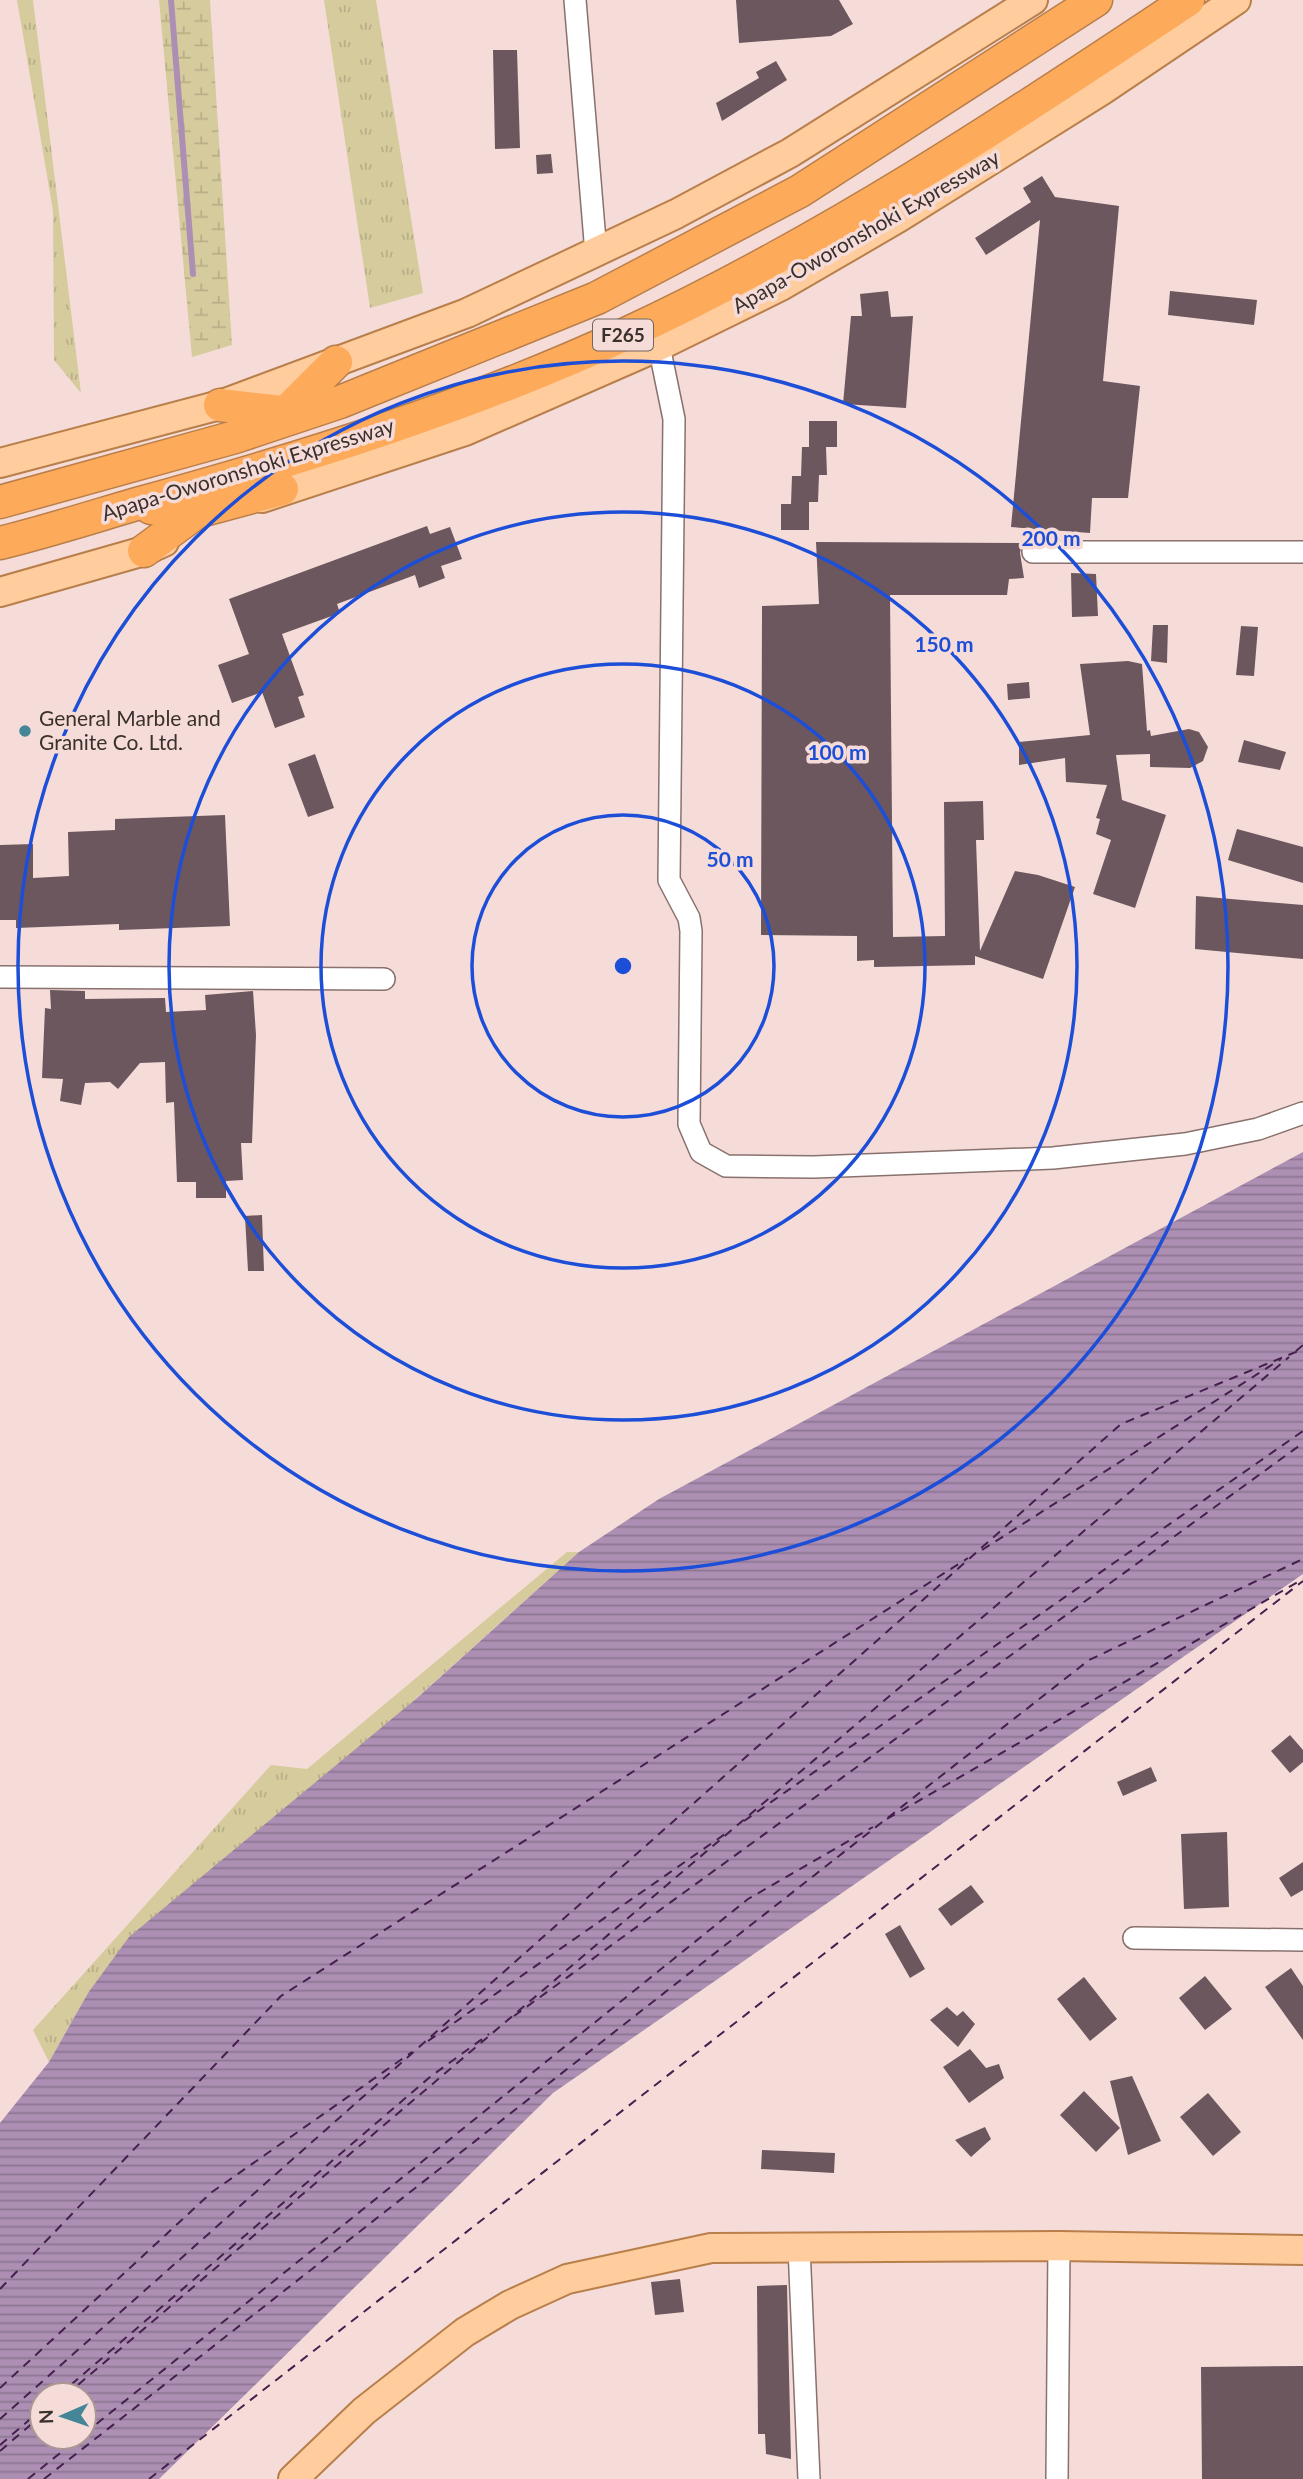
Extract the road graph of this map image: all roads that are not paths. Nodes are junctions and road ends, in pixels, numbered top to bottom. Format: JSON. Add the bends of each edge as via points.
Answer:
{"nodes":[{"id":1,"x":575,"y":0,"type":"edge"},
{"id":2,"x":1034,"y":0,"type":"edge"},
{"id":3,"x":1096,"y":0,"type":"edge"},
{"id":4,"x":1188,"y":0,"type":"edge"},
{"id":5,"x":1236,"y":0,"type":"edge"},
{"id":6,"x":596,"y":253,"type":"junction"},
{"id":7,"x":659,"y":346,"type":"junction"},
{"id":8,"x":336,"y":362,"type":"junction"},
{"id":9,"x":220,"y":405,"type":"junction"},
{"id":10,"x":259,"y":427,"type":"junction"},
{"id":11,"x":0,"y":463,"type":"edge"},
{"id":12,"x":280,"y":473,"type":"junction"},
{"id":13,"x":0,"y":502,"type":"edge"},
{"id":14,"x":128,"y":507,"type":"junction"},
{"id":15,"x":196,"y":512,"type":"junction"},
{"id":16,"x":0,"y":543,"type":"edge"},
{"id":17,"x":145,"y":551,"type":"junction"},
{"id":18,"x":1032,"y":552,"type":"dead end"},
{"id":19,"x":1303,"y":552,"type":"edge"},
{"id":20,"x":0,"y":593,"type":"edge"},
{"id":21,"x":0,"y":977,"type":"edge"},
{"id":22,"x":384,"y":979,"type":"dead end"},
{"id":23,"x":1303,"y":1113,"type":"edge"},
{"id":24,"x":1134,"y":1938,"type":"dead end"},
{"id":25,"x":1303,"y":1940,"type":"edge"},
{"id":26,"x":1059,"y":2246,"type":"junction"},
{"id":27,"x":799,"y":2247,"type":"junction"},
{"id":28,"x":1303,"y":2250,"type":"edge"},
{"id":29,"x":293,"y":2479,"type":"edge"},
{"id":30,"x":809,"y":2479,"type":"edge"},
{"id":31,"x":1057,"y":2479,"type":"edge"}],
"edges":[{"from":1,"to":6,"type":"street"},
{"from":2,"to":6,"type":"main road","via":[[790,153]]},
{"from":3,"to":10,"type":"highway","name":"Apapa-Oworonshoki Expressway","number":"F265","via":[[800,191],[597,298],[340,402]]},
{"from":4,"to":12,"type":"highway","name":"Apapa-Oworonshoki Expressway","number":"F265","via":[[988,134],[709,292],[560,362]]},
{"from":5,"to":7,"type":"main road","name":"Apapa-Oworonshoki Expressway","via":[[898,218],[781,286]]},
{"from":6,"to":8,"type":"main road","via":[[467,313]]},
{"from":7,"to":12,"type":"main road","name":"Apapa-Oworonshoki Expressway","via":[[465,430]]},
{"from":7,"to":23,"type":"street","via":[[674,419],[669,880],[691,931],[690,1124],[701,1152],[726,1167],[1053,1158],[1185,1144],[1258,1129]]},
{"from":8,"to":9,"type":"main road"},
{"from":8,"to":10,"type":"highway"},
{"from":9,"to":10,"type":"highway"},
{"from":9,"to":11,"type":"main road"},
{"from":10,"to":12,"type":"highway"},
{"from":10,"to":13,"type":"highway","name":"Apapa-Oworonshoki Expressway"},
{"from":12,"to":14,"type":"highway","name":"Apapa-Oworonshoki Expressway","number":"F265"},
{"from":12,"to":15,"type":"highway"},
{"from":12,"to":17,"type":"main road","name":"Apapa-Oworonshoki Expressway"},
{"from":14,"to":15,"type":"highway"},
{"from":14,"to":16,"type":"highway","name":"Apapa-Oworonshoki Expressway","number":"F265"},
{"from":15,"to":17,"type":"highway"},
{"from":17,"to":20,"type":"main road","name":"Apapa-Oworonshoki Expressway"},
{"from":18,"to":19,"type":"street"},
{"from":21,"to":22,"type":"street"},
{"from":24,"to":25,"type":"street"},
{"from":26,"to":27,"type":"main road"},
{"from":26,"to":28,"type":"main road"},
{"from":26,"to":31,"type":"street"},
{"from":27,"to":29,"type":"main road","via":[[711,2248],[567,2278],[465,2332],[364,2411]]},
{"from":27,"to":30,"type":"street"}]}
